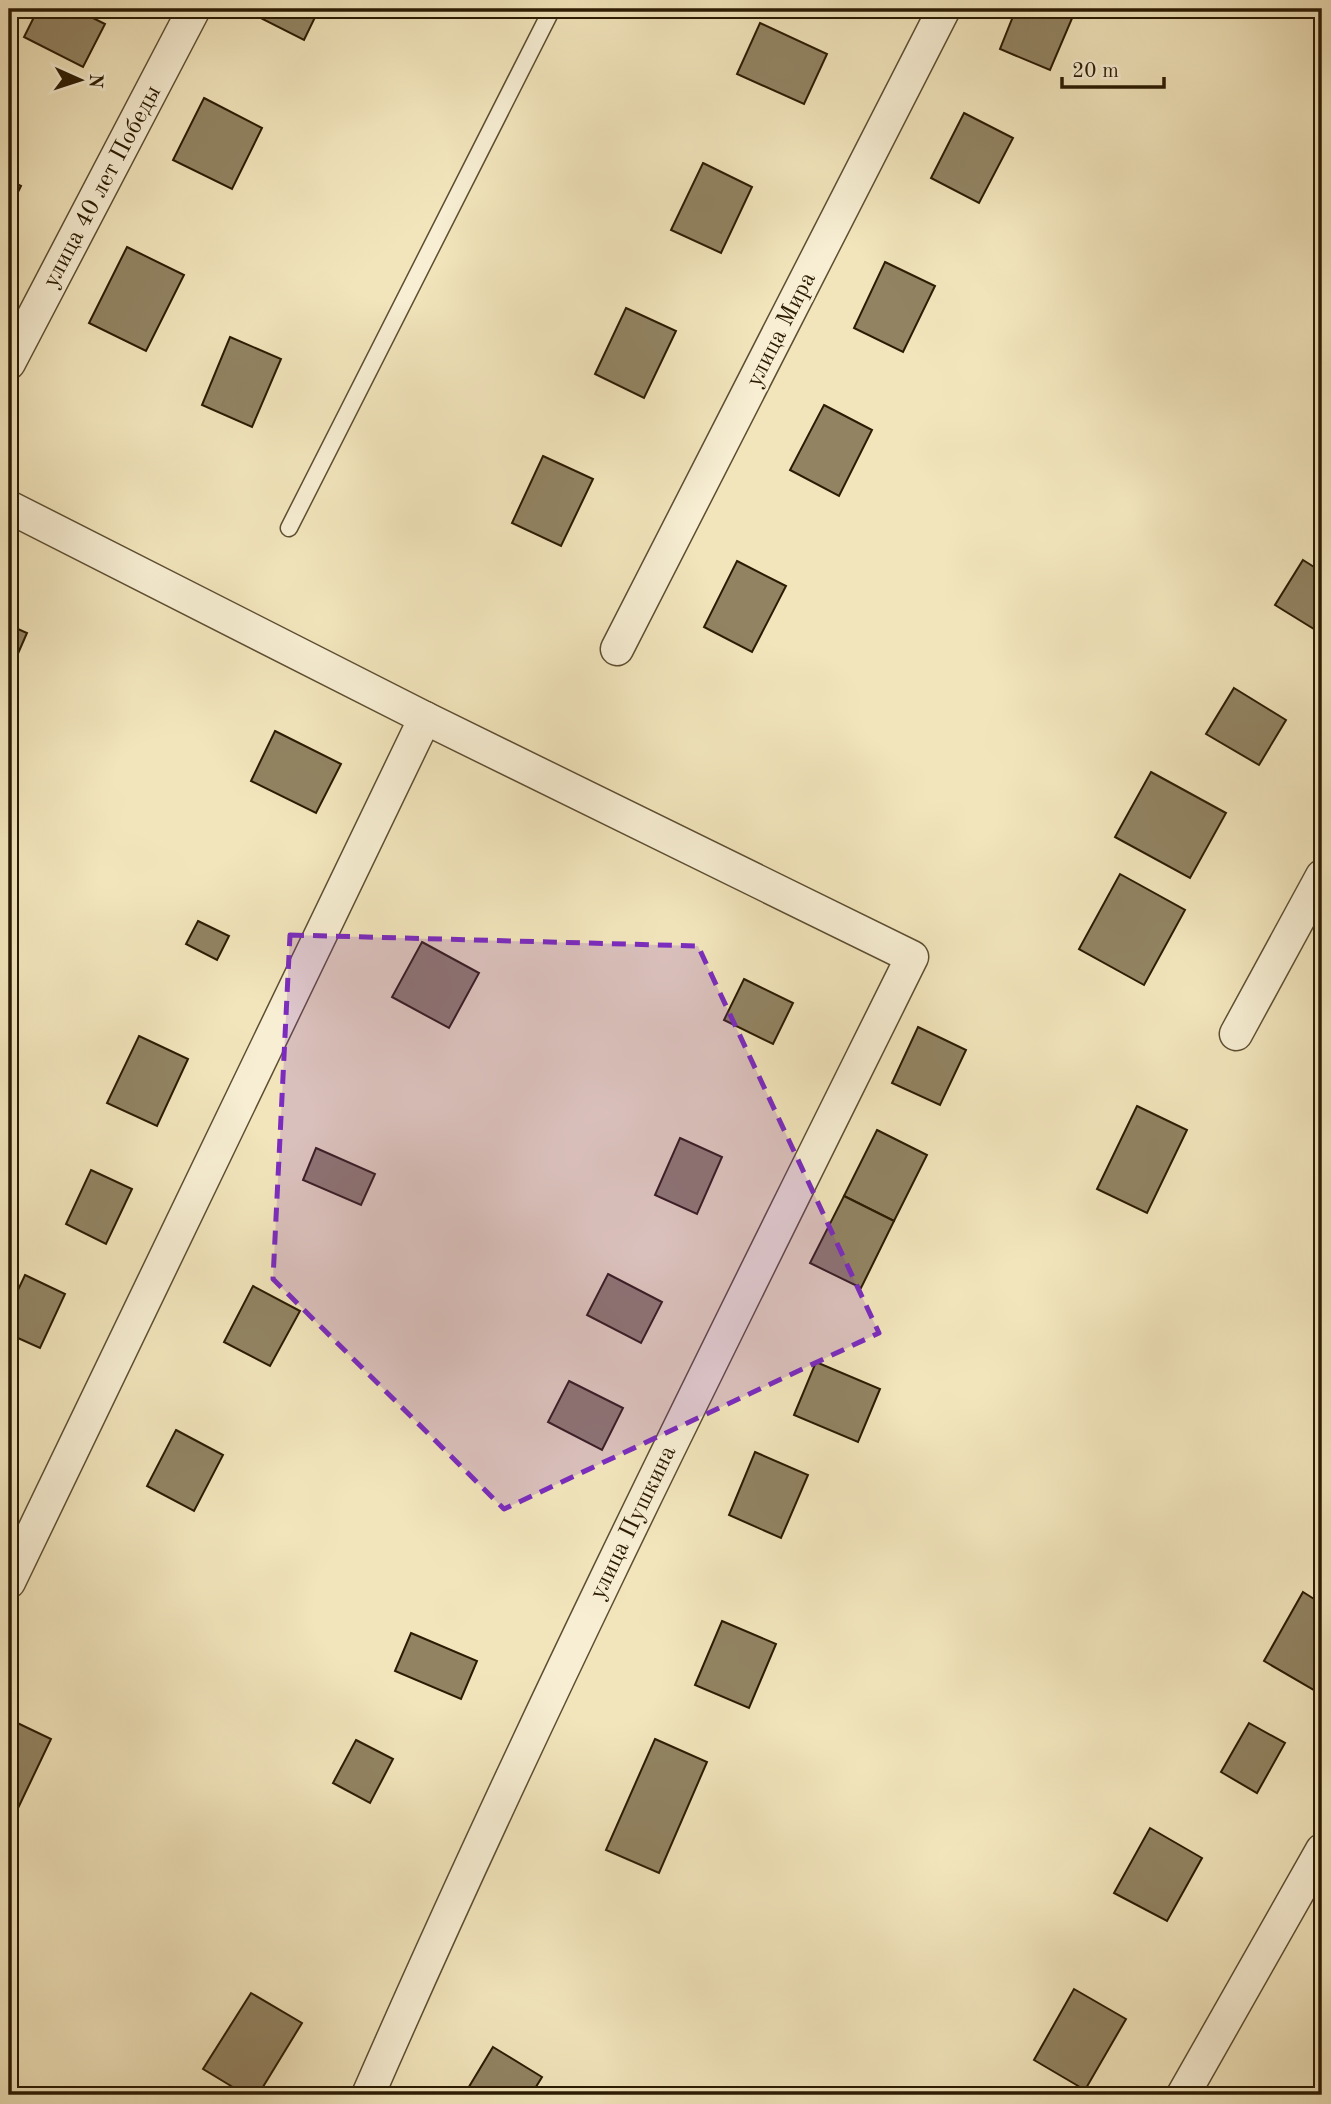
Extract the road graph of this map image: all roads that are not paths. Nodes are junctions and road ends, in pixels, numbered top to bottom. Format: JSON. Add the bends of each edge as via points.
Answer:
{"nodes":[{"id":1,"x":194,"y":9,"type":"edge"},
{"id":2,"x":552,"y":9,"type":"edge"},
{"id":3,"x":944,"y":9,"type":"edge"},
{"id":4,"x":9,"y":363,"type":"edge"},
{"id":5,"x":9,"y":507,"type":"edge"},
{"id":6,"x":289,"y":528,"type":"dead end"},
{"id":7,"x":617,"y":649,"type":"dead end"},
{"id":8,"x":425,"y":718,"type":"junction"},
{"id":9,"x":1322,"y":876,"type":"edge"},
{"id":10,"x":1236,"y":1034,"type":"dead end"},
{"id":11,"x":9,"y":1582,"type":"edge"},
{"id":12,"x":1322,"y":1850,"type":"edge"},
{"id":13,"x":368,"y":2095,"type":"edge"},
{"id":14,"x":1183,"y":2095,"type":"edge"}],
"edges":[{"from":1,"to":4,"type":"street","name":"улица 40 лет Победы"},
{"from":2,"to":6,"type":"lane"},
{"from":3,"to":7,"type":"street","name":"улица Мира"},
{"from":5,"to":8,"type":"street"},
{"from":8,"to":11,"type":"street"},
{"from":8,"to":13,"type":"street","name":"улица Пушкина","via":[[912,957],[624,1538]]},
{"from":9,"to":10,"type":"street"},
{"from":12,"to":14,"type":"street"}]}
